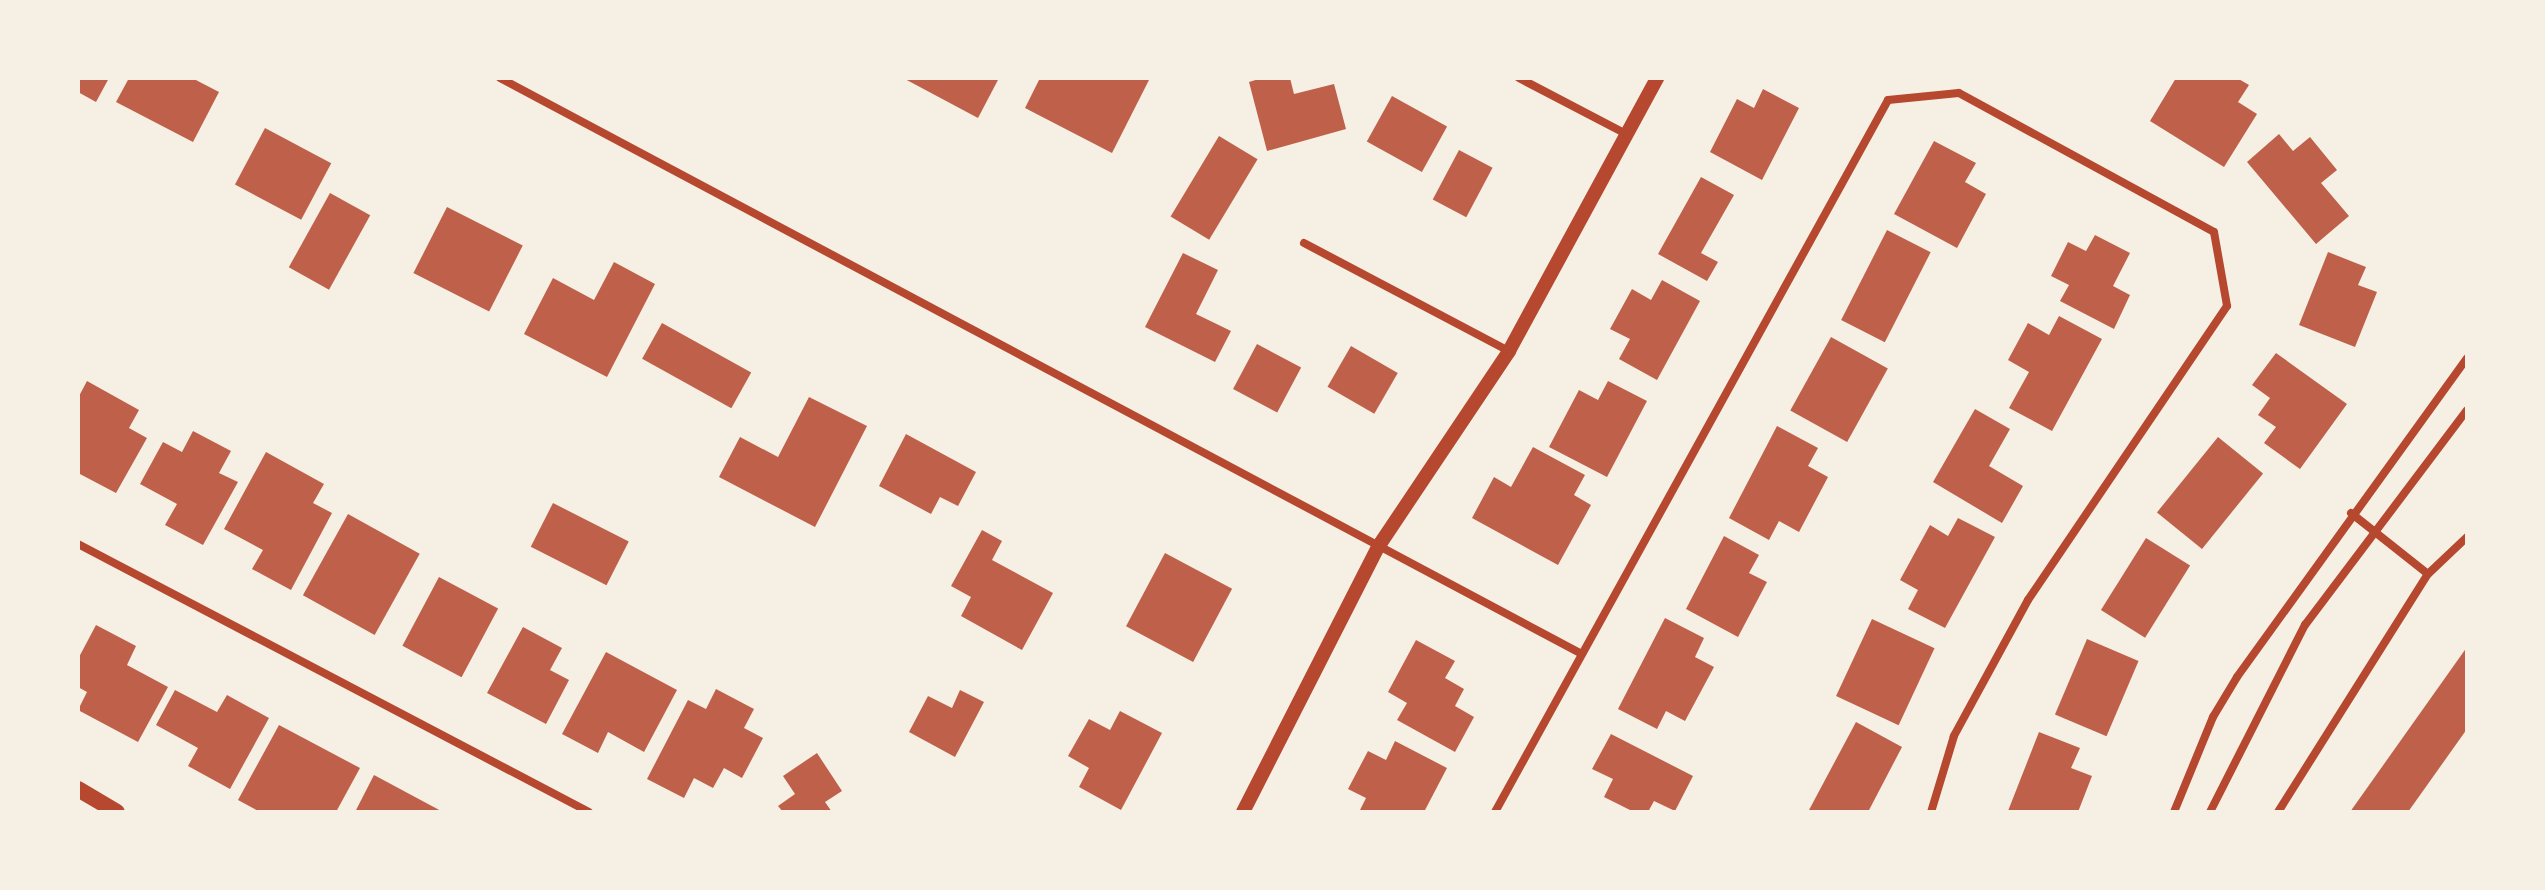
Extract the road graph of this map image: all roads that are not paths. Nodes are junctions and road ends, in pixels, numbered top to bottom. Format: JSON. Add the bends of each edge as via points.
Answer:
{"nodes":[{"id":1,"x":500,"y":78,"type":"edge"},
{"id":2,"x":1523,"y":78,"type":"edge"},
{"id":3,"x":1657,"y":78,"type":"edge"},
{"id":4,"x":1626,"y":134,"type":"junction"},
{"id":5,"x":1304,"y":243,"type":"dead end"},
{"id":6,"x":1509,"y":351,"type":"junction"},
{"id":7,"x":2467,"y":358,"type":"edge"},
{"id":8,"x":2467,"y":410,"type":"edge"},
{"id":9,"x":2351,"y":513,"type":"junction"},
{"id":10,"x":2375,"y":530,"type":"junction"},
{"id":11,"x":2467,"y":537,"type":"edge"},
{"id":12,"x":78,"y":544,"type":"edge"},
{"id":13,"x":1378,"y":547,"type":"junction"},
{"id":14,"x":2428,"y":574,"type":"junction"},
{"id":15,"x":1580,"y":653,"type":"junction"},
{"id":16,"x":78,"y":789,"type":"edge"},
{"id":17,"x":117,"y":812,"type":"edge"},
{"id":18,"x":589,"y":812,"type":"edge"},
{"id":19,"x":1243,"y":812,"type":"edge"},
{"id":20,"x":1495,"y":812,"type":"edge"},
{"id":21,"x":1931,"y":812,"type":"edge"},
{"id":22,"x":2174,"y":812,"type":"edge"},
{"id":23,"x":2210,"y":812,"type":"edge"},
{"id":24,"x":2278,"y":812,"type":"edge"}],
"edges":[{"from":1,"to":13,"type":"street"},
{"from":2,"to":4,"type":"street"},
{"from":3,"to":4,"type":"street"},
{"from":4,"to":6,"type":"street"},
{"from":5,"to":6,"type":"street"},
{"from":6,"to":13,"type":"street"},
{"from":7,"to":9,"type":"street"},
{"from":8,"to":10,"type":"street"},
{"from":9,"to":10,"type":"street"},
{"from":9,"to":22,"type":"street","via":[[2213,717]]},
{"from":10,"to":14,"type":"street"},
{"from":10,"to":23,"type":"street","via":[[2305,625]]},
{"from":11,"to":14,"type":"street"},
{"from":12,"to":18,"type":"street"},
{"from":13,"to":15,"type":"street"},
{"from":13,"to":19,"type":"street"},
{"from":14,"to":24,"type":"street"},
{"from":15,"to":20,"type":"street"},
{"from":15,"to":21,"type":"street","via":[[1888,100],[1959,93],[2214,232],[2227,306],[2028,600],[1954,736]]},
{"from":16,"to":17,"type":"main road"}]}
